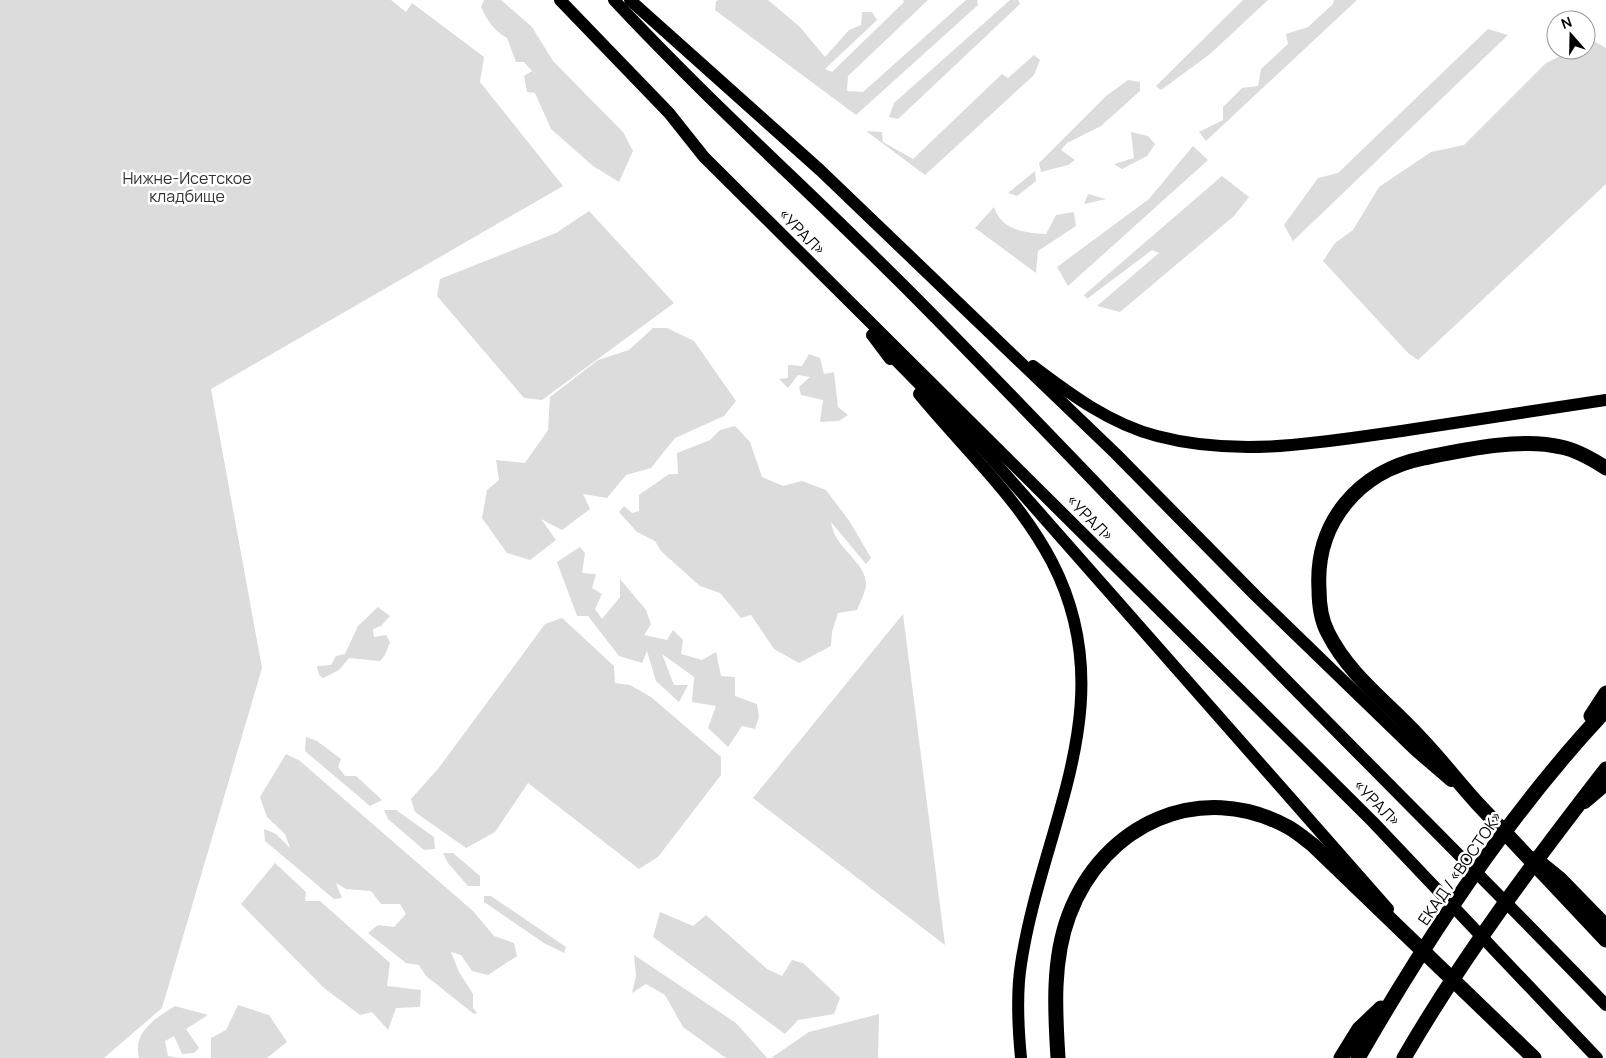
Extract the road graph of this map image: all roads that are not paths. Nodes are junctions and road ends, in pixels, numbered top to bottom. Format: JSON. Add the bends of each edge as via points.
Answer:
{"nodes":[{"id":1,"x":560,"y":0,"type":"edge"},
{"id":2,"x":614,"y":0,"type":"edge"},
{"id":3,"x":630,"y":0,"type":"edge"},
{"id":4,"x":704,"y":157,"type":"junction"},
{"id":5,"x":872,"y":335,"type":"junction"},
{"id":6,"x":1001,"y":345,"type":"junction"},
{"id":7,"x":1606,"y":400,"type":"edge"},
{"id":8,"x":1606,"y":468,"type":"edge"},
{"id":9,"x":1606,"y":693,"type":"edge"},
{"id":10,"x":1606,"y":710,"type":"edge"},
{"id":11,"x":1570,"y":748,"type":"junction"},
{"id":12,"x":1606,"y":769,"type":"edge"},
{"id":13,"x":1606,"y":785,"type":"edge"},
{"id":14,"x":1476,"y":802,"type":"junction"},
{"id":15,"x":1568,"y":818,"type":"junction"},
{"id":16,"x":1516,"y":843,"type":"junction"},
{"id":17,"x":1606,"y":924,"type":"edge"},
{"id":18,"x":1606,"y":940,"type":"edge"},
{"id":19,"x":1431,"y":958,"type":"junction"},
{"id":20,"x":1394,"y":996,"type":"junction"},
{"id":21,"x":1606,"y":1005,"type":"edge"},
{"id":22,"x":1406,"y":1055,"type":"edge"},
{"id":23,"x":1021,"y":1058,"type":"edge"},
{"id":24,"x":1058,"y":1058,"type":"edge"},
{"id":25,"x":1341,"y":1058,"type":"edge"},
{"id":26,"x":1358,"y":1058,"type":"edge"},
{"id":27,"x":1534,"y":1058,"type":"edge"},
{"id":28,"x":1597,"y":1058,"type":"edge"}],
"edges":[{"from":1,"to":4,"type":"main road","name":"«УРАЛ»","via":[[669,113]]},
{"from":2,"to":21,"type":"main road","name":"«УРАЛ»","via":[[781,168],[850,231]]},
{"from":3,"to":6,"type":"main road","via":[[820,170]]},
{"from":4,"to":5,"type":"main road"},
{"from":4,"to":28,"type":"main road","name":"«УРАЛ»","via":[[1373,822]]},
{"from":5,"to":19,"type":"main road","via":[[985,451]]},
{"from":5,"to":23,"type":"main road","via":[[934,412],[1009,496],[1037,534],[1053,563],[1077,631],[1081,666],[1080,722],[1073,764],[1020,965],[1018,1027]]},
{"from":6,"to":7,"type":"main road","via":[[1076,399],[1120,422],[1154,436],[1191,444],[1280,447]]},
{"from":6,"to":14,"type":"main road","via":[[1115,453],[1415,750]]},
{"from":8,"to":14,"type":"highway","via":[[1588,456],[1560,446],[1528,444],[1414,460],[1377,476],[1357,492],[1341,508],[1328,531],[1318,567],[1320,611],[1327,632],[1347,666],[1420,738]]},
{"from":9,"to":11,"type":"highway"},
{"from":10,"to":11,"type":"highway","name":"ЕКАД / «ВОСТОК»"},
{"from":11,"to":20,"type":"highway","name":"ЕКАД / «ВОСТОК»","via":[[1462,892]]},
{"from":12,"to":15,"type":"highway"},
{"from":13,"to":15,"type":"main road"},
{"from":14,"to":16,"type":"highway"},
{"from":15,"to":22,"type":"highway","via":[[1471,952]]},
{"from":16,"to":17,"type":"main road","via":[[1561,878]]},
{"from":16,"to":18,"type":"highway"},
{"from":19,"to":24,"type":"highway","via":[[1313,845],[1290,828],[1244,810],[1222,807],[1179,812],[1137,828],[1097,864],[1080,890],[1060,949],[1056,1022]]},
{"from":19,"to":27,"type":"highway"},
{"from":20,"to":25,"type":"highway","via":[[1359,1029]]},
{"from":20,"to":26,"type":"highway","name":"ЕКАД / «ВОСТОК»"}]}
